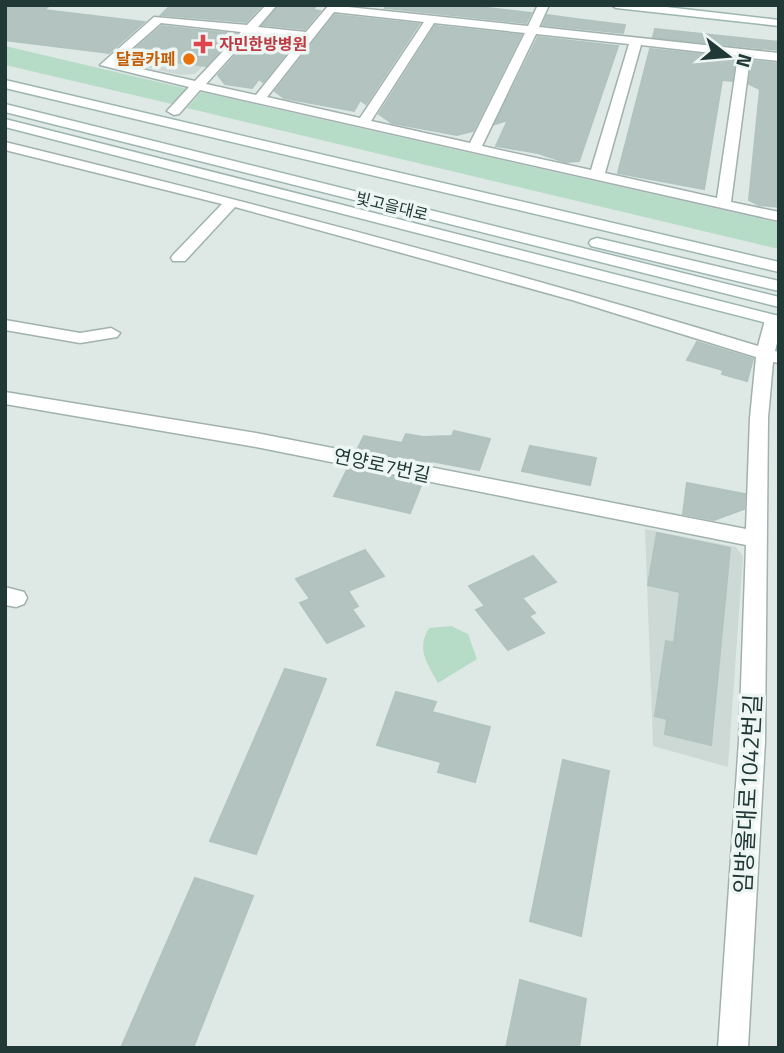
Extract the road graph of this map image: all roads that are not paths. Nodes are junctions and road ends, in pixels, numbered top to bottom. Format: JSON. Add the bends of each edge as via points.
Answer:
{"nodes":[{"id":1,"x":272,"y":5,"type":"edge"},
{"id":2,"x":544,"y":5,"type":"edge"},
{"id":3,"x":616,"y":5,"type":"edge"},
{"id":4,"x":332,"y":6,"type":"edge"},
{"id":5,"x":431,"y":19,"type":"junction"},
{"id":6,"x":779,"y":23,"type":"edge"},
{"id":7,"x":248,"y":29,"type":"junction"},
{"id":8,"x":531,"y":30,"type":"junction"},
{"id":9,"x":309,"y":36,"type":"junction"},
{"id":10,"x":636,"y":41,"type":"junction"},
{"id":11,"x":745,"y":53,"type":"junction"},
{"id":12,"x":779,"y":57,"type":"edge"},
{"id":13,"x":5,"y":84,"type":"edge"},
{"id":14,"x":198,"y":86,"type":"junction"},
{"id":15,"x":5,"y":96,"type":"edge"},
{"id":16,"x":258,"y":99,"type":"junction"},
{"id":17,"x":5,"y":108,"type":"edge"},
{"id":18,"x":174,"y":111,"type":"dead end"},
{"id":19,"x":364,"y":122,"type":"junction"},
{"id":20,"x":5,"y":123,"type":"edge"},
{"id":21,"x":5,"y":146,"type":"edge"},
{"id":22,"x":475,"y":148,"type":"junction"},
{"id":23,"x":597,"y":176,"type":"junction"},
{"id":24,"x":232,"y":202,"type":"junction"},
{"id":25,"x":723,"y":205,"type":"junction"},
{"id":26,"x":779,"y":217,"type":"edge"},
{"id":27,"x":179,"y":258,"type":"dead end"},
{"id":28,"x":779,"y":267,"type":"edge"},
{"id":29,"x":779,"y":286,"type":"edge"},
{"id":30,"x":777,"y":314,"type":"edge"},
{"id":31,"x":5,"y":325,"type":"edge"},
{"id":32,"x":111,"y":333,"type":"dead end"},
{"id":33,"x":772,"y":356,"type":"edge"},
{"id":34,"x":5,"y":398,"type":"edge"},
{"id":35,"x":757,"y":539,"type":"junction"},
{"id":36,"x":733,"y":1048,"type":"edge"}],
"edges":[{"from":1,"to":7,"type":"street"},
{"from":2,"to":8,"type":"street"},
{"from":3,"to":6,"type":"street"},
{"from":4,"to":5,"type":"street"},
{"from":4,"to":9,"type":"street"},
{"from":5,"to":8,"type":"street"},
{"from":5,"to":19,"type":"street"},
{"from":7,"to":9,"type":"street"},
{"from":7,"to":14,"type":"street"},
{"from":7,"to":14,"type":"street","via":[[158,19],[106,65]]},
{"from":8,"to":10,"type":"street"},
{"from":8,"to":22,"type":"street"},
{"from":9,"to":16,"type":"street"},
{"from":10,"to":11,"type":"street"},
{"from":10,"to":23,"type":"street"},
{"from":11,"to":12,"type":"street"},
{"from":11,"to":25,"type":"street"},
{"from":13,"to":28,"type":"street"},
{"from":14,"to":16,"type":"street"},
{"from":14,"to":18,"type":"street"},
{"from":15,"to":29,"type":"street","name":"빛고을대로"},
{"from":16,"to":19,"type":"street"},
{"from":17,"to":30,"type":"street","name":"빛고을대로"},
{"from":19,"to":22,"type":"street"},
{"from":20,"to":30,"type":"street"},
{"from":21,"to":24,"type":"street"},
{"from":22,"to":23,"type":"street"},
{"from":23,"to":25,"type":"street"},
{"from":24,"to":27,"type":"street"},
{"from":24,"to":33,"type":"street","via":[[578,296]]},
{"from":25,"to":26,"type":"street"},
{"from":30,"to":33,"type":"street","name":"임방울대로1042번길"},
{"from":31,"to":32,"type":"street","via":[[80,338]]},
{"from":33,"to":35,"type":"street","name":"임방울대로1042번길","via":[[759,418]]},
{"from":34,"to":35,"type":"street","name":"연양로7번길","via":[[256,440]]},
{"from":35,"to":36,"type":"street","name":"임방울대로1042번길","via":[[752,741]]}]}
